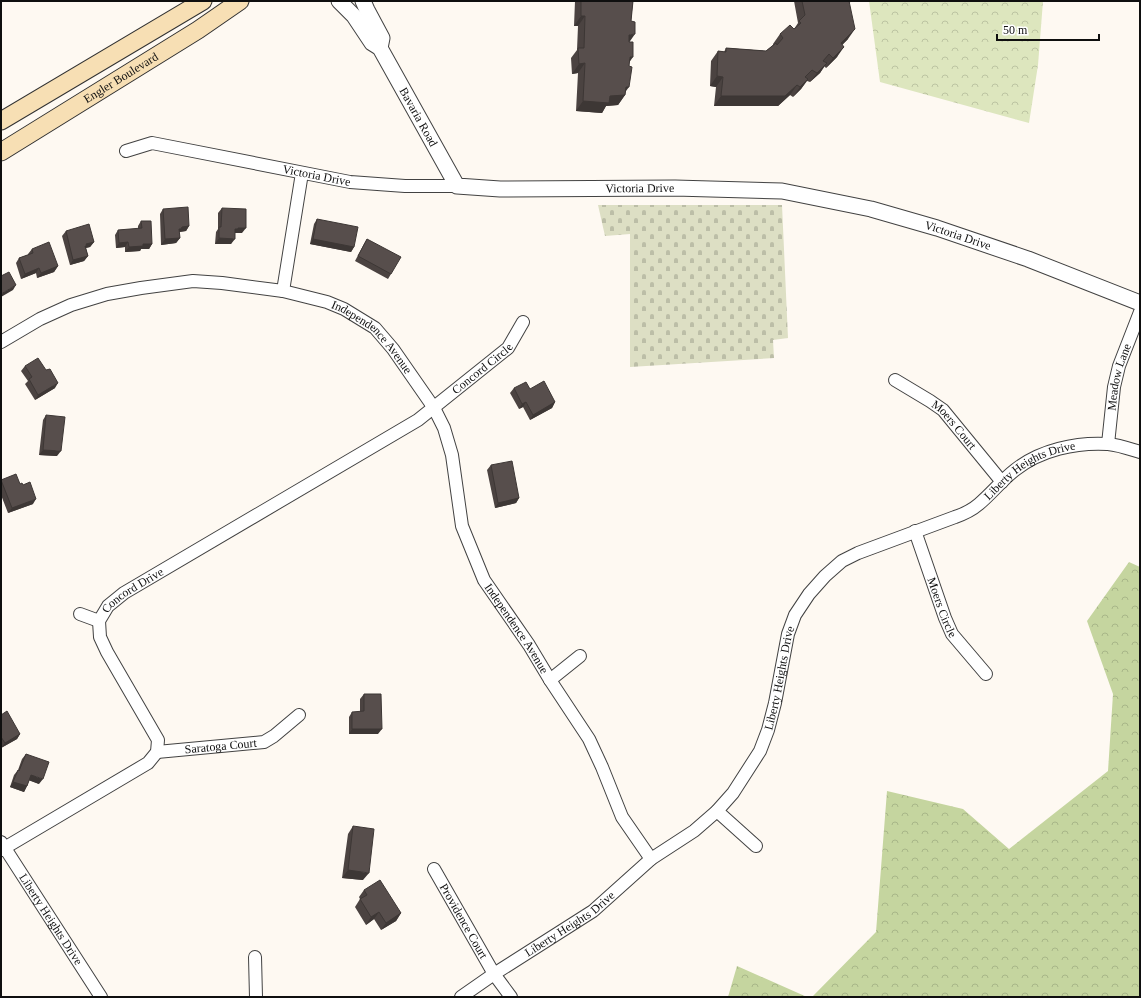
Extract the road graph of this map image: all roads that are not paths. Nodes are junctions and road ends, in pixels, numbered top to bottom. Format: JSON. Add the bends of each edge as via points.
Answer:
{"nodes":[{"id":1,"x":203,"y":1,"type":"edge"},
{"id":2,"x":240,"y":1,"type":"edge"},
{"id":3,"x":339,"y":1,"type":"edge"},
{"id":4,"x":362,"y":1,"type":"edge"},
{"id":5,"x":380,"y":48,"type":"junction"},
{"id":6,"x":1,"y":121,"type":"edge"},
{"id":7,"x":126,"y":151,"type":"dead end"},
{"id":8,"x":1,"y":152,"type":"edge"},
{"id":9,"x":302,"y":174,"type":"junction"},
{"id":10,"x":457,"y":186,"type":"junction"},
{"id":11,"x":283,"y":291,"type":"junction"},
{"id":12,"x":1140,"y":303,"type":"edge"},
{"id":13,"x":1140,"y":312,"type":"edge"},
{"id":14,"x":523,"y":322,"type":"dead end"},
{"id":15,"x":1,"y":342,"type":"edge"},
{"id":16,"x":895,"y":380,"type":"dead end"},
{"id":17,"x":434,"y":408,"type":"junction"},
{"id":18,"x":1108,"y":444,"type":"junction"},
{"id":19,"x":1140,"y":452,"type":"edge"},
{"id":20,"x":1002,"y":482,"type":"junction"},
{"id":21,"x":915,"y":532,"type":"junction"},
{"id":22,"x":80,"y":614,"type":"dead end"},
{"id":23,"x":99,"y":621,"type":"junction"},
{"id":24,"x":580,"y":656,"type":"dead end"},
{"id":25,"x":986,"y":674,"type":"dead end"},
{"id":26,"x":550,"y":680,"type":"junction"},
{"id":27,"x":299,"y":715,"type":"dead end"},
{"id":28,"x":157,"y":752,"type":"junction"},
{"id":29,"x":717,"y":810,"type":"junction"},
{"id":30,"x":2,"y":846,"type":"edge"},
{"id":31,"x":756,"y":846,"type":"dead end"},
{"id":32,"x":651,"y":859,"type":"junction"},
{"id":33,"x":434,"y":868,"type":"dead end"},
{"id":34,"x":254,"y":957,"type":"dead end"},
{"id":35,"x":494,"y":974,"type":"junction"},
{"id":36,"x":102,"y":997,"type":"edge"},
{"id":37,"x":256,"y":997,"type":"edge"},
{"id":38,"x":461,"y":997,"type":"edge"},
{"id":39,"x":511,"y":997,"type":"edge"}],
"edges":[{"from":1,"to":6,"type":"main road","name":"Engler Boulevard"},
{"from":2,"to":8,"type":"main road","name":"Engler Boulevard"},
{"from":3,"to":5,"type":"street","name":"Bavaria Road","via":[[354,16],[372,43]]},
{"from":4,"to":5,"type":"street","name":"Bavaria Road","via":[[382,38]]},
{"from":5,"to":10,"type":"street","name":"Bavaria Road"},
{"from":7,"to":9,"type":"street","name":"Victoria Drive","via":[[152,143]]},
{"from":9,"to":10,"type":"street","name":"Victoria Drive","via":[[350,182]]},
{"from":9,"to":11,"type":"street"},
{"from":10,"to":12,"type":"street","name":"Victoria Drive","via":[[500,189],[675,188],[782,191],[871,210],[937,228],[1028,259]]},
{"from":11,"to":15,"type":"street","name":"Independence Avenue","via":[[193,282],[107,294],[71,305],[40,319]]},
{"from":11,"to":17,"type":"street","name":"Independence Avenue","via":[[327,302],[375,328],[394,349]]},
{"from":13,"to":18,"type":"street","name":"Meadow Lane","via":[[1114,386]]},
{"from":14,"to":17,"type":"street","name":"Concord Circle","via":[[508,348]]},
{"from":16,"to":20,"type":"street","name":"Moers Court","via":[[943,410]]},
{"from":17,"to":23,"type":"street","name":"Concord Drive","via":[[418,420],[124,593],[108,606]]},
{"from":17,"to":26,"type":"street","name":"Independence Avenue","via":[[444,428],[452,455],[462,526],[484,580]]},
{"from":18,"to":19,"type":"street","name":"Liberty Heights Drive"},
{"from":18,"to":20,"type":"street","name":"Liberty Heights Drive","via":[[1072,446],[1052,451],[1033,458]]},
{"from":20,"to":21,"type":"street","name":"Liberty Heights Drive","via":[[967,512]]},
{"from":21,"to":25,"type":"street","name":"Moers Circle","via":[[952,634]]},
{"from":21,"to":29,"type":"street","name":"Liberty Heights Drive","via":[[858,552],[825,576],[809,594],[795,615],[788,634],[775,703],[760,751],[734,793]]},
{"from":22,"to":23,"type":"street"},
{"from":23,"to":28,"type":"street","name":"Concord Drive","via":[[102,642],[158,740]]},
{"from":24,"to":26,"type":"street","name":"Independence Avenue"},
{"from":26,"to":32,"type":"street","name":"Independence Avenue","via":[[589,739],[622,817]]},
{"from":27,"to":28,"type":"street","name":"Saratoga Court","via":[[264,742]]},
{"from":28,"to":30,"type":"street","via":[[148,763]]},
{"from":29,"to":31,"type":"street"},
{"from":29,"to":32,"type":"street","name":"Liberty Heights Drive","via":[[694,831]]},
{"from":30,"to":36,"type":"street","name":"Liberty Heights Drive"},
{"from":32,"to":35,"type":"street","name":"Liberty Heights Drive","via":[[593,911]]},
{"from":33,"to":35,"type":"street","name":"Providence Court"},
{"from":34,"to":37,"type":"street"},
{"from":35,"to":38,"type":"street","name":"Liberty Heights Drive"},
{"from":35,"to":39,"type":"street","name":"Providence Court"}]}
